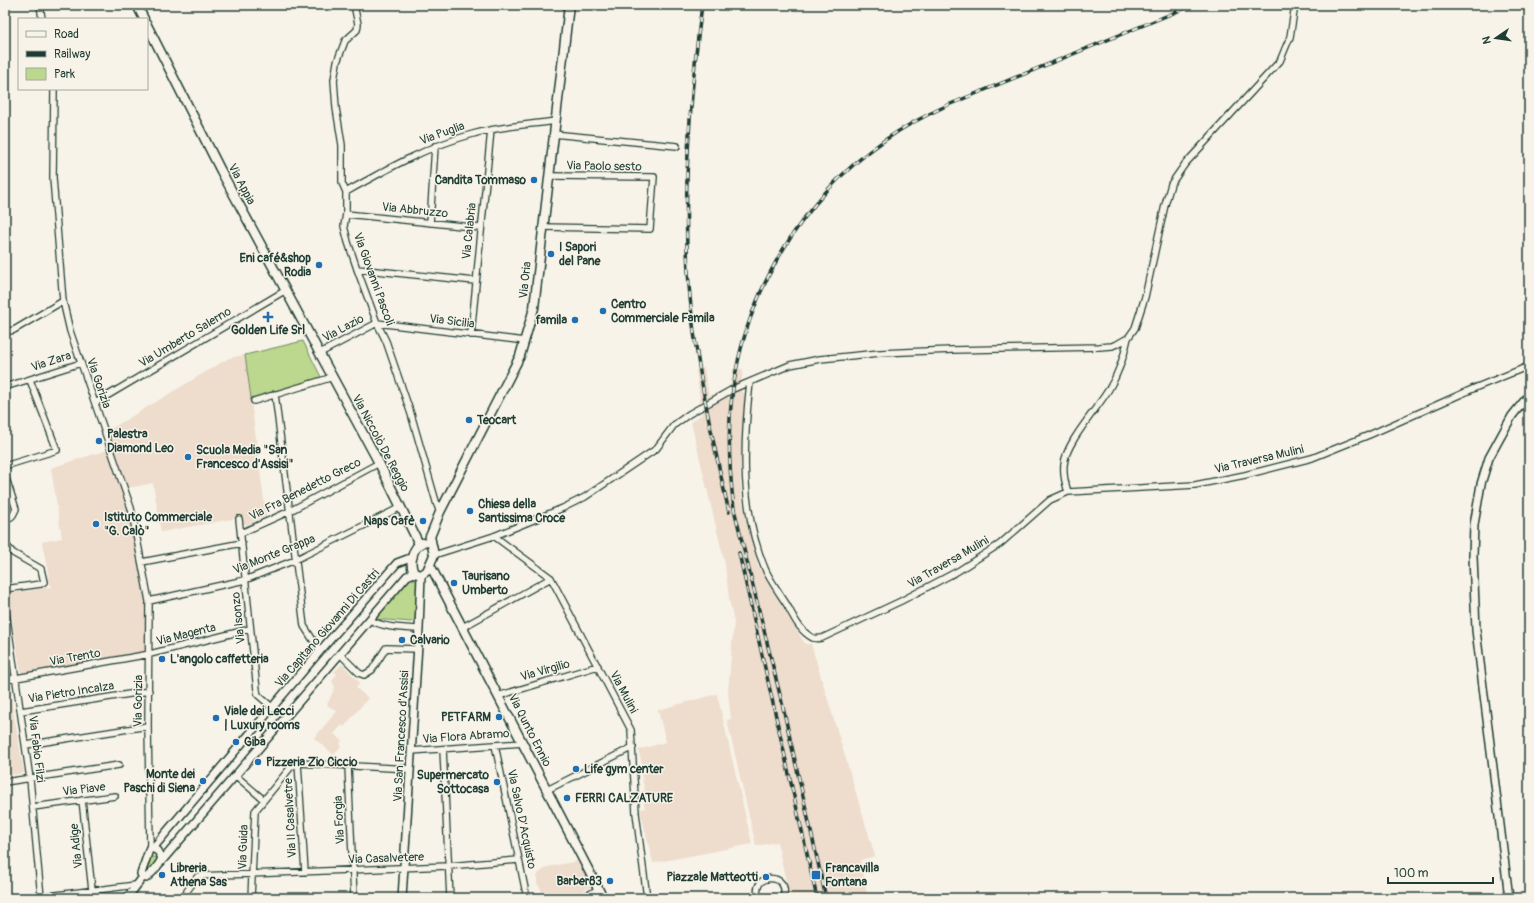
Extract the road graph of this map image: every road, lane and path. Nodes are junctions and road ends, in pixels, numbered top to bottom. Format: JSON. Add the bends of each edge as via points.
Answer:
{"nodes":[{"id":1,"x":40,"y":5,"type":"edge"},
{"id":2,"x":137,"y":5,"type":"edge"},
{"id":3,"x":354,"y":5,"type":"edge"},
{"id":4,"x":569,"y":5,"type":"edge"},
{"id":5,"x":1295,"y":5,"type":"edge"},
{"id":6,"x":42,"y":18,"type":"edge"},
{"id":7,"x":144,"y":18,"type":"edge"},
{"id":8,"x":148,"y":27,"type":"edge"},
{"id":9,"x":54,"y":90,"type":"edge"},
{"id":10,"x":555,"y":121,"type":"junction"},
{"id":11,"x":491,"y":130,"type":"junction"},
{"id":12,"x":553,"y":134,"type":"junction"},
{"id":13,"x":435,"y":146,"type":"junction"},
{"id":14,"x":677,"y":146,"type":"dead end"},
{"id":15,"x":549,"y":176,"type":"junction"},
{"id":16,"x":346,"y":192,"type":"junction"},
{"id":17,"x":346,"y":214,"type":"junction"},
{"id":18,"x":430,"y":223,"type":"junction"},
{"id":19,"x":542,"y":226,"type":"junction"},
{"id":20,"x":481,"y":228,"type":"junction"},
{"id":21,"x":357,"y":269,"type":"junction"},
{"id":22,"x":475,"y":281,"type":"junction"},
{"id":23,"x":286,"y":290,"type":"junction"},
{"id":24,"x":62,"y":301,"type":"junction"},
{"id":25,"x":376,"y":323,"type":"junction"},
{"id":26,"x":5,"y":332,"type":"edge"},
{"id":27,"x":471,"y":335,"type":"junction"},
{"id":28,"x":1128,"y":338,"type":"junction"},
{"id":29,"x":525,"y":342,"type":"junction"},
{"id":30,"x":320,"y":353,"type":"junction"},
{"id":31,"x":81,"y":363,"type":"junction"},
{"id":32,"x":1529,"y":366,"type":"edge"},
{"id":33,"x":333,"y":378,"type":"junction"},
{"id":34,"x":30,"y":380,"type":"junction"},
{"id":35,"x":750,"y":382,"type":"junction"},
{"id":36,"x":5,"y":387,"type":"edge"},
{"id":37,"x":275,"y":394,"type":"junction"},
{"id":38,"x":1529,"y":395,"type":"edge"},
{"id":39,"x":254,"y":401,"type":"dead end"},
{"id":40,"x":95,"y":403,"type":"junction"},
{"id":41,"x":378,"y":463,"type":"junction"},
{"id":42,"x":6,"y":465,"type":"edge"},
{"id":43,"x":5,"y":475,"type":"edge"},
{"id":44,"x":1068,"y":492,"type":"junction"},
{"id":45,"x":401,"y":508,"type":"junction"},
{"id":46,"x":290,"y":511,"type":"junction"},
{"id":47,"x":440,"y":512,"type":"junction"},
{"id":48,"x":10,"y":517,"type":"dead end"},
{"id":49,"x":239,"y":519,"type":"dead end"},
{"id":50,"x":241,"y":533,"type":"junction"},
{"id":51,"x":494,"y":536,"type":"junction"},
{"id":52,"x":429,"y":540,"type":"junction"},
{"id":53,"x":242,"y":543,"type":"junction"},
{"id":54,"x":5,"y":544,"type":"edge"},
{"id":55,"x":419,"y":544,"type":"junction"},
{"id":56,"x":434,"y":555,"type":"junction"},
{"id":57,"x":412,"y":557,"type":"junction"},
{"id":58,"x":295,"y":560,"type":"junction"},
{"id":59,"x":142,"y":562,"type":"junction"},
{"id":60,"x":430,"y":565,"type":"junction"},
{"id":61,"x":418,"y":574,"type":"junction"},
{"id":62,"x":551,"y":578,"type":"junction"},
{"id":63,"x":245,"y":580,"type":"junction"},
{"id":64,"x":5,"y":589,"type":"edge"},
{"id":65,"x":149,"y":600,"type":"junction"},
{"id":66,"x":5,"y":604,"type":"edge"},
{"id":67,"x":370,"y":620,"type":"junction"},
{"id":68,"x":463,"y":627,"type":"junction"},
{"id":69,"x":250,"y":629,"type":"junction"},
{"id":70,"x":419,"y":629,"type":"junction"},
{"id":71,"x":417,"y":649,"type":"junction"},
{"id":72,"x":320,"y":651,"type":"junction"},
{"id":73,"x":150,"y":654,"type":"junction"},
{"id":74,"x":341,"y":654,"type":"junction"},
{"id":75,"x":598,"y":666,"type":"junction"},
{"id":76,"x":16,"y":679,"type":"junction"},
{"id":77,"x":5,"y":680,"type":"edge"},
{"id":78,"x":149,"y":691,"type":"junction"},
{"id":79,"x":498,"y":696,"type":"junction"},
{"id":80,"x":273,"y":708,"type":"junction"},
{"id":81,"x":21,"y":711,"type":"junction"},
{"id":82,"x":148,"y":726,"type":"junction"},
{"id":83,"x":523,"y":743,"type":"junction"},
{"id":84,"x":26,"y":745,"type":"junction"},
{"id":85,"x":495,"y":745,"type":"junction"},
{"id":86,"x":632,"y":747,"type":"junction"},
{"id":87,"x":443,"y":749,"type":"junction"},
{"id":88,"x":411,"y":751,"type":"junction"},
{"id":89,"x":298,"y":763,"type":"junction"},
{"id":90,"x":119,"y":765,"type":"dead end"},
{"id":91,"x":348,"y":766,"type":"junction"},
{"id":92,"x":410,"y":769,"type":"junction"},
{"id":93,"x":235,"y":775,"type":"junction"},
{"id":94,"x":30,"y":779,"type":"junction"},
{"id":95,"x":5,"y":782,"type":"edge"},
{"id":96,"x":547,"y":790,"type":"junction"},
{"id":97,"x":115,"y":796,"type":"dead end"},
{"id":98,"x":82,"y":800,"type":"junction"},
{"id":99,"x":264,"y":800,"type":"junction"},
{"id":100,"x":33,"y":807,"type":"junction"},
{"id":101,"x":151,"y":848,"type":"junction"},
{"id":102,"x":519,"y":860,"type":"junction"},
{"id":103,"x":160,"y":864,"type":"junction"},
{"id":104,"x":448,"y":866,"type":"junction"},
{"id":105,"x":404,"y":868,"type":"junction"},
{"id":106,"x":352,"y":870,"type":"junction"},
{"id":107,"x":304,"y":872,"type":"junction"},
{"id":108,"x":252,"y":875,"type":"junction"},
{"id":109,"x":143,"y":877,"type":"junction"},
{"id":110,"x":136,"y":885,"type":"junction"},
{"id":111,"x":598,"y":889,"type":"junction"},
{"id":112,"x":92,"y":890,"type":"junction"},
{"id":113,"x":41,"y":897,"type":"junction"},
{"id":114,"x":32,"y":898,"type":"edge"},
{"id":115,"x":127,"y":898,"type":"edge"},
{"id":116,"x":186,"y":898,"type":"edge"},
{"id":117,"x":251,"y":898,"type":"edge"},
{"id":118,"x":354,"y":898,"type":"edge"},
{"id":119,"x":402,"y":898,"type":"edge"},
{"id":120,"x":450,"y":898,"type":"edge"},
{"id":121,"x":527,"y":898,"type":"edge"},
{"id":122,"x":582,"y":898,"type":"edge"},
{"id":123,"x":604,"y":898,"type":"edge"},
{"id":124,"x":647,"y":898,"type":"edge"},
{"id":125,"x":758,"y":898,"type":"edge"},
{"id":126,"x":783,"y":898,"type":"edge"},
{"id":127,"x":1509,"y":898,"type":"edge"}],
"edges":[{"from":1,"to":6,"type":"street"},
{"from":2,"to":7,"type":"main road"},
{"from":3,"to":16,"type":"street","name":"Via Giovanni Pascoli","via":[[357,30],[345,41],[334,80],[342,145],[342,183]]},
{"from":4,"to":10,"type":"main road","name":"Via Oria"},
{"from":5,"to":28,"type":"street","via":[[1290,37],[1280,60],[1185,164],[1171,184],[1145,297],[1135,328]]},
{"from":8,"to":23,"type":"main road","name":"Via Appia"},
{"from":9,"to":24,"type":"street","name":"Via Gorizia","via":[[53,178]]},
{"from":10,"to":11,"type":"street","name":"Via Puglia"},
{"from":10,"to":12,"type":"main road","name":"Via Oria"},
{"from":11,"to":13,"type":"street","name":"Via Puglia"},
{"from":11,"to":20,"type":"street","name":"Via Calabria"},
{"from":12,"to":14,"type":"street"},
{"from":12,"to":15,"type":"main road","name":"Via Oria"},
{"from":13,"to":16,"type":"street","name":"Via Puglia"},
{"from":13,"to":18,"type":"street"},
{"from":15,"to":19,"type":"main road","name":"Via Oria"},
{"from":15,"to":19,"type":"street","name":"Via Paolo sesto","via":[[654,177],[650,229]]},
{"from":16,"to":17,"type":"street","name":"Via Giovanni Pascoli"},
{"from":17,"to":18,"type":"street","name":"Via Abbruzzo"},
{"from":17,"to":21,"type":"street","name":"Via Giovanni Pascoli","via":[[344,226]]},
{"from":18,"to":20,"type":"street","name":"Via Abbruzzo"},
{"from":19,"to":29,"type":"main road","name":"Via Oria","via":[[536,296]]},
{"from":20,"to":22,"type":"street","name":"Via Calabria"},
{"from":21,"to":22,"type":"street"},
{"from":21,"to":25,"type":"street","name":"Via Giovanni Pascoli"},
{"from":22,"to":27,"type":"street","name":"Via Calabria"},
{"from":23,"to":30,"type":"main road","name":"Via Appia"},
{"from":23,"to":40,"type":"street","name":"Via Umberto Salerno"},
{"from":24,"to":26,"type":"street","via":[[14,330]]},
{"from":24,"to":31,"type":"street","name":"Via Gorizia"},
{"from":25,"to":27,"type":"street","name":"Via Sicilia"},
{"from":25,"to":30,"type":"street","name":"Via Lazio"},
{"from":25,"to":47,"type":"street","name":"Via Giovanni Pascoli","via":[[386,341],[411,414]]},
{"from":27,"to":29,"type":"street","name":"Via Sicilia"},
{"from":28,"to":35,"type":"street","via":[[1120,344],[1107,347],[952,350],[820,359],[782,367]]},
{"from":28,"to":44,"type":"street","via":[[1124,361],[1109,390],[1071,446],[1064,463]]},
{"from":29,"to":47,"type":"main road","name":"Via Oria"},
{"from":30,"to":33,"type":"main road","name":"Via Niccolò De Reggio"},
{"from":31,"to":34,"type":"street","name":"Via Zara"},
{"from":31,"to":40,"type":"street","name":"Via Gorizia"},
{"from":32,"to":44,"type":"street","name":"Via Traversa Mulini","via":[[1312,458],[1195,485]]},
{"from":33,"to":37,"type":"street"},
{"from":33,"to":41,"type":"main road","name":"Via Niccolò De Reggio"},
{"from":34,"to":36,"type":"street","name":"Via Zara"},
{"from":34,"to":42,"type":"street","via":[[57,450]]},
{"from":35,"to":44,"type":"street","name":"Via Traversa Mulini","via":[[745,452],[746,494],[758,549],[767,573],[796,622],[813,638],[822,638],[901,602],[958,571],[1000,544],[1050,500]]},
{"from":35,"to":51,"type":"street","via":[[715,398],[689,414],[674,425],[656,449],[585,497]]},
{"from":37,"to":39,"type":"street"},
{"from":37,"to":46,"type":"street"},
{"from":38,"to":127,"type":"street","via":[[1512,416],[1489,458],[1481,484],[1474,525],[1476,630]]},
{"from":40,"to":59,"type":"street","name":"Via Gorizia","via":[[131,508]]},
{"from":41,"to":45,"type":"main road","name":"Via Niccolò De Reggio"},
{"from":41,"to":46,"type":"street","name":"Via Fra Benedetto Greco"},
{"from":43,"to":48,"type":"street","via":[[16,509]]},
{"from":45,"to":55,"type":"main road","name":"Via Niccolò De Reggio"},
{"from":45,"to":58,"type":"street","name":"Via Monte Grappa"},
{"from":46,"to":50,"type":"street","name":"Via Fra Benedetto Greco"},
{"from":46,"to":58,"type":"street"},
{"from":47,"to":52,"type":"main road","name":"Via Oria"},
{"from":49,"to":50,"type":"street","name":"Via Isonzo"},
{"from":50,"to":53,"type":"street","name":"Via Isonzo"},
{"from":51,"to":56,"type":"street"},
{"from":51,"to":62,"type":"street","name":"Via Mulini"},
{"from":52,"to":55,"type":"main road"},
{"from":52,"to":56,"type":"main road"},
{"from":53,"to":59,"type":"street"},
{"from":53,"to":63,"type":"street","name":"Via Isonzo"},
{"from":54,"to":64,"type":"street","via":[[13,553],[41,569],[44,582]]},
{"from":55,"to":57,"type":"main road"},
{"from":56,"to":60,"type":"main road"},
{"from":57,"to":61,"type":"main road","via":[[412,567]]},
{"from":57,"to":72,"type":"street","name":"Via Capitano Giovanni Di Castri","via":[[397,563]]},
{"from":58,"to":63,"type":"street","name":"Via Monte Grappa"},
{"from":58,"to":72,"type":"street","via":[[304,626]]},
{"from":59,"to":65,"type":"street","name":"Via Gorizia"},
{"from":60,"to":61,"type":"main road","via":[[427,571]]},
{"from":60,"to":68,"type":"main road","name":"Via Qunto Ennio"},
{"from":61,"to":67,"type":"street","via":[[407,576]]},
{"from":61,"to":70,"type":"street","name":"Via San Francesco d'Assisi"},
{"from":62,"to":68,"type":"street"},
{"from":62,"to":75,"type":"street","name":"Via Mulini"},
{"from":63,"to":65,"type":"street","name":"Via Monte Grappa"},
{"from":63,"to":69,"type":"street","name":"Via Isonzo"},
{"from":65,"to":73,"type":"street","name":"Via Gorizia"},
{"from":66,"to":76,"type":"street","name":"Via Fabio Filzi"},
{"from":67,"to":70,"type":"street","via":[[396,628]]},
{"from":67,"to":74,"type":"street"},
{"from":68,"to":79,"type":"main road","name":"Via Qunto Ennio"},
{"from":69,"to":73,"type":"street","name":"Via Magenta"},
{"from":69,"to":80,"type":"street","name":"Via Isonzo","via":[[258,695]]},
{"from":70,"to":71,"type":"street","name":"Via San Francesco d'Assisi"},
{"from":71,"to":74,"type":"street","via":[[386,648],[372,670],[364,676]]},
{"from":71,"to":88,"type":"street","name":"Via San Francesco d'Assisi"},
{"from":72,"to":80,"type":"street","name":"Via Capitano Giovanni Di Castri"},
{"from":73,"to":76,"type":"street","name":"Via Trento"},
{"from":73,"to":78,"type":"street","name":"Via Gorizia"},
{"from":74,"to":93,"type":"street"},
{"from":75,"to":79,"type":"street","name":"Via Virgilio"},
{"from":75,"to":86,"type":"street","name":"Via Mulini","via":[[631,730]]},
{"from":76,"to":77,"type":"street","name":"Via Trento"},
{"from":76,"to":81,"type":"street","name":"Via Fabio Filzi"},
{"from":78,"to":81,"type":"street","name":"Via Pietro Incalza"},
{"from":78,"to":82,"type":"street","name":"Via Gorizia"},
{"from":79,"to":83,"type":"main road","name":"Via Qunto Ennio"},
{"from":80,"to":101,"type":"street","name":"Via Capitano Giovanni Di Castri"},
{"from":81,"to":84,"type":"street","name":"Via Fabio Filzi"},
{"from":82,"to":84,"type":"street"},
{"from":82,"to":101,"type":"street","name":"Via Gorizia"},
{"from":83,"to":85,"type":"street","name":"Via Flora Abramo"},
{"from":83,"to":96,"type":"main road","name":"Via Qunto Ennio"},
{"from":84,"to":94,"type":"street","name":"Via Fabio Filzi"},
{"from":85,"to":87,"type":"street","name":"Via Flora Abramo"},
{"from":85,"to":102,"type":"street","name":"Via Salvo D'Acquisto"},
{"from":86,"to":96,"type":"street"},
{"from":86,"to":124,"type":"street","name":"Via Mulini","via":[[636,813]]},
{"from":87,"to":88,"type":"street","name":"Via Flora Abramo"},
{"from":87,"to":104,"type":"street"},
{"from":88,"to":92,"type":"street","name":"Via San Francesco d'Assisi"},
{"from":89,"to":91,"type":"street"},
{"from":89,"to":99,"type":"street","name":"Via Guida","via":[[290,767]]},
{"from":89,"to":107,"type":"street","name":"Via II Casalvetre"},
{"from":90,"to":94,"type":"street"},
{"from":91,"to":92,"type":"street"},
{"from":91,"to":106,"type":"street","name":"Via Forgia"},
{"from":92,"to":105,"type":"street","name":"Via San Francesco d'Assisi"},
{"from":93,"to":99,"type":"street"},
{"from":93,"to":103,"type":"street"},
{"from":94,"to":95,"type":"street"},
{"from":94,"to":100,"type":"street","name":"Via Fabio Filzi"},
{"from":96,"to":111,"type":"main road","name":"Via Qunto Ennio"},
{"from":97,"to":98,"type":"street","name":"Via Piave"},
{"from":98,"to":100,"type":"street","name":"Via Piave"},
{"from":98,"to":112,"type":"street","name":"Via Adige"},
{"from":99,"to":108,"type":"street","name":"Via Guida","via":[[255,811]]},
{"from":100,"to":113,"type":"street","name":"Via Fabio Filzi"},
{"from":101,"to":103,"type":"street","via":[[161,854]]},
{"from":101,"to":109,"type":"street","via":[[141,874]]},
{"from":102,"to":104,"type":"street","name":"Via Casalvetere"},
{"from":102,"to":121,"type":"street","name":"Via Salvo D'Acquisto"},
{"from":103,"to":109,"type":"street","via":[[146,878]]},
{"from":104,"to":105,"type":"street","name":"Via Casalvetere"},
{"from":104,"to":120,"type":"street"},
{"from":105,"to":106,"type":"street","name":"Via Casalvetere"},
{"from":105,"to":119,"type":"street","name":"Via San Francesco d'Assisi"},
{"from":106,"to":107,"type":"street","name":"Via Casalvetere"},
{"from":106,"to":118,"type":"street","name":"Via Forgia"},
{"from":107,"to":108,"type":"street","name":"Via Casalvetere"},
{"from":108,"to":116,"type":"street","name":"Via Casalvetere","via":[[198,876],[187,891]]},
{"from":108,"to":117,"type":"street","name":"Via Guida"},
{"from":109,"to":110,"type":"street"},
{"from":110,"to":112,"type":"street"},
{"from":110,"to":115,"type":"street"},
{"from":111,"to":122,"type":"street"},
{"from":111,"to":123,"type":"main road","name":"Via Qunto Ennio"},
{"from":112,"to":113,"type":"street"},
{"from":113,"to":114,"type":"street"},
{"from":125,"to":126,"type":"street","via":[[760,883],[773,878],[784,886]]}]}
